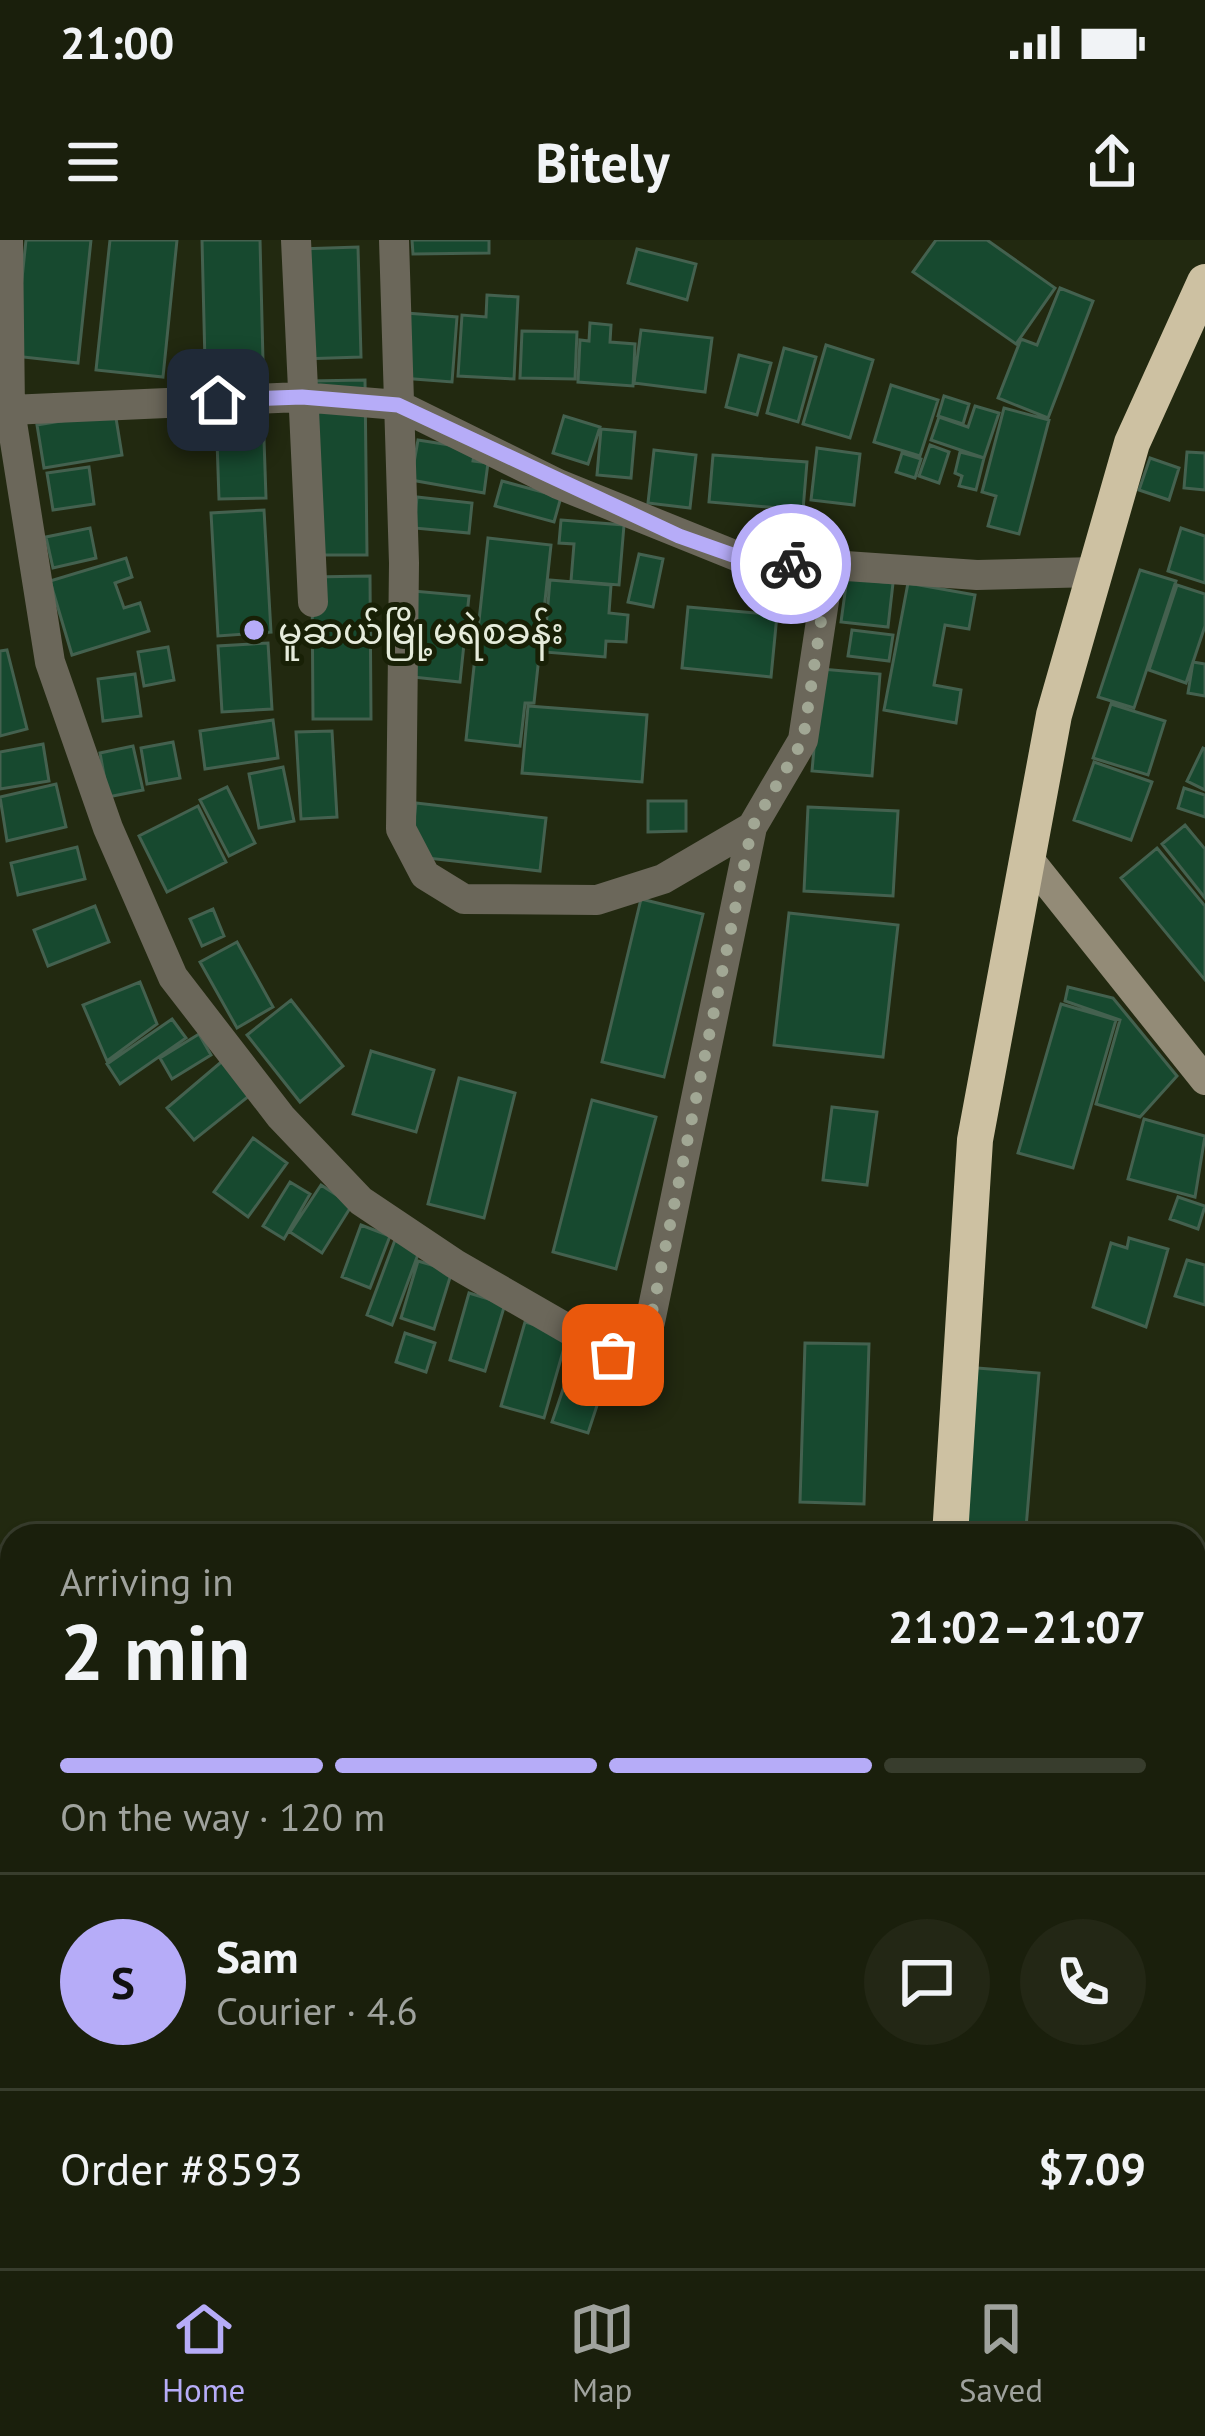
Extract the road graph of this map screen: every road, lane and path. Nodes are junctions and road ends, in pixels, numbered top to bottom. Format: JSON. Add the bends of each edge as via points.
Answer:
{"nodes":[{"id":1,"x":8,"y":240,"type":"edge"},
{"id":2,"x":296,"y":240,"type":"edge"},
{"id":3,"x":394,"y":240,"type":"edge"},
{"id":4,"x":1205,"y":281,"type":"edge"},
{"id":5,"x":302,"y":397,"type":"junction"},
{"id":6,"x":398,"y":405,"type":"junction"},
{"id":7,"x":10,"y":410,"type":"junction"},
{"id":8,"x":829,"y":568,"type":"junction"},
{"id":9,"x":1095,"y":572,"type":"junction"},
{"id":10,"x":313,"y":602,"type":"dead end"},
{"id":11,"x":752,"y":827,"type":"junction"},
{"id":12,"x":1027,"y":857,"type":"junction"},
{"id":13,"x":1205,"y":1080,"type":"edge"},
{"id":14,"x":951,"y":1524,"type":"edge"}],
"edges":[{"from":1,"to":7,"type":"street"},
{"from":2,"to":5,"type":"street"},
{"from":3,"to":6,"type":"street"},
{"from":4,"to":9,"type":"highway","via":[[1132,442]]},
{"from":5,"to":6,"type":"street"},
{"from":5,"to":7,"type":"street"},
{"from":5,"to":10,"type":"street"},
{"from":6,"to":8,"type":"street","via":[[679,536],[744,559]]},
{"from":6,"to":11,"type":"street","via":[[401,829],[424,874],[464,899],[597,900],[663,879]]},
{"from":7,"to":11,"type":"street","via":[[50,662],[108,829],[173,977],[281,1117],[362,1201],[613,1355],[635,1346],[650,1322]]},
{"from":8,"to":9,"type":"street"},
{"from":8,"to":11,"type":"street","via":[[803,740]]},
{"from":9,"to":12,"type":"highway","via":[[1054,715]]},
{"from":12,"to":13,"type":"street"},
{"from":12,"to":14,"type":"highway","via":[[975,1140]]}]}
